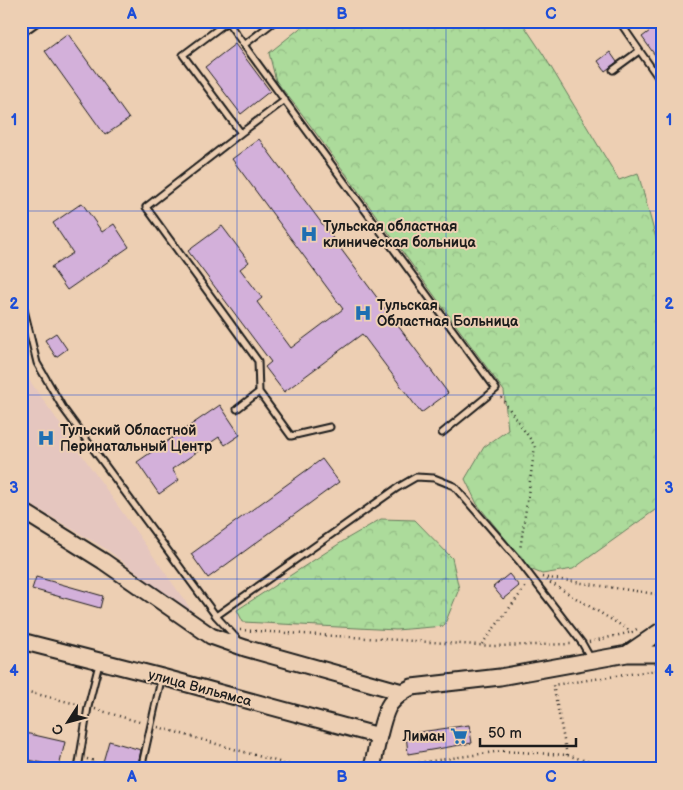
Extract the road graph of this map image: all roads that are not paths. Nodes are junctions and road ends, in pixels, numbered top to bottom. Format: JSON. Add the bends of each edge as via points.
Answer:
{"nodes":[{"id":1,"x":39,"y":21,"type":"edge"},
{"id":2,"x":275,"y":21,"type":"edge"},
{"id":3,"x":618,"y":21,"type":"edge"},
{"id":4,"x":227,"y":22,"type":"edge"},
{"id":5,"x":21,"y":34,"type":"edge"},
{"id":6,"x":244,"y":45,"type":"junction"},
{"id":7,"x":639,"y":51,"type":"junction"},
{"id":8,"x":613,"y":70,"type":"dead end"},
{"id":9,"x":662,"y":84,"type":"edge"},
{"id":10,"x":285,"y":100,"type":"junction"},
{"id":11,"x":241,"y":133,"type":"junction"},
{"id":12,"x":21,"y":297,"type":"edge"},
{"id":13,"x":259,"y":392,"type":"junction"},
{"id":14,"x":237,"y":409,"type":"dead end"},
{"id":15,"x":330,"y":427,"type":"dead end"},
{"id":16,"x":442,"y":433,"type":"dead end"},
{"id":17,"x":21,"y":510,"type":"edge"},
{"id":18,"x":216,"y":616,"type":"junction"},
{"id":19,"x":662,"y":630,"type":"edge"},
{"id":20,"x":21,"y":641,"type":"edge"},
{"id":21,"x":245,"y":648,"type":"junction"},
{"id":22,"x":628,"y":654,"type":"junction"},
{"id":23,"x":662,"y":654,"type":"edge"},
{"id":24,"x":592,"y":659,"type":"junction"},
{"id":25,"x":99,"y":662,"type":"junction"},
{"id":26,"x":162,"y":677,"type":"junction"},
{"id":27,"x":402,"y":692,"type":"junction"},
{"id":28,"x":379,"y":736,"type":"junction"},
{"id":29,"x":78,"y":769,"type":"edge"},
{"id":30,"x":141,"y":769,"type":"edge"},
{"id":31,"x":372,"y":769,"type":"edge"}],
"edges":[{"from":1,"to":5,"type":"lane"},
{"from":2,"to":6,"type":"lane"},
{"from":3,"to":7,"type":"lane"},
{"from":4,"to":6,"type":"lane"},
{"from":4,"to":11,"type":"lane","via":[[183,55]]},
{"from":6,"to":10,"type":"lane"},
{"from":7,"to":8,"type":"lane"},
{"from":7,"to":9,"type":"lane"},
{"from":10,"to":11,"type":"lane"},
{"from":10,"to":16,"type":"lane","via":[[496,389]]},
{"from":11,"to":13,"type":"lane","via":[[146,207],[258,361]]},
{"from":12,"to":18,"type":"lane","via":[[37,363],[63,408]]},
{"from":13,"to":14,"type":"lane"},
{"from":13,"to":15,"type":"lane","via":[[291,436]]},
{"from":17,"to":21,"type":"street","via":[[103,561],[211,636]]},
{"from":18,"to":21,"type":"lane"},
{"from":18,"to":24,"type":"lane","via":[[397,488],[416,477],[434,478],[454,486],[518,561]]},
{"from":19,"to":22,"type":"street"},
{"from":20,"to":25,"type":"street","name":"улица Вильямса"},
{"from":21,"to":27,"type":"street"},
{"from":22,"to":23,"type":"street"},
{"from":22,"to":24,"type":"street"},
{"from":24,"to":27,"type":"street","via":[[500,677],[412,687]]},
{"from":25,"to":26,"type":"street","name":"улица Вильямса"},
{"from":25,"to":29,"type":"lane"},
{"from":26,"to":28,"type":"street","name":"улица Вильямса"},
{"from":26,"to":30,"type":"lane"},
{"from":27,"to":28,"type":"street","via":[[389,706]]},
{"from":28,"to":31,"type":"street"}]}
